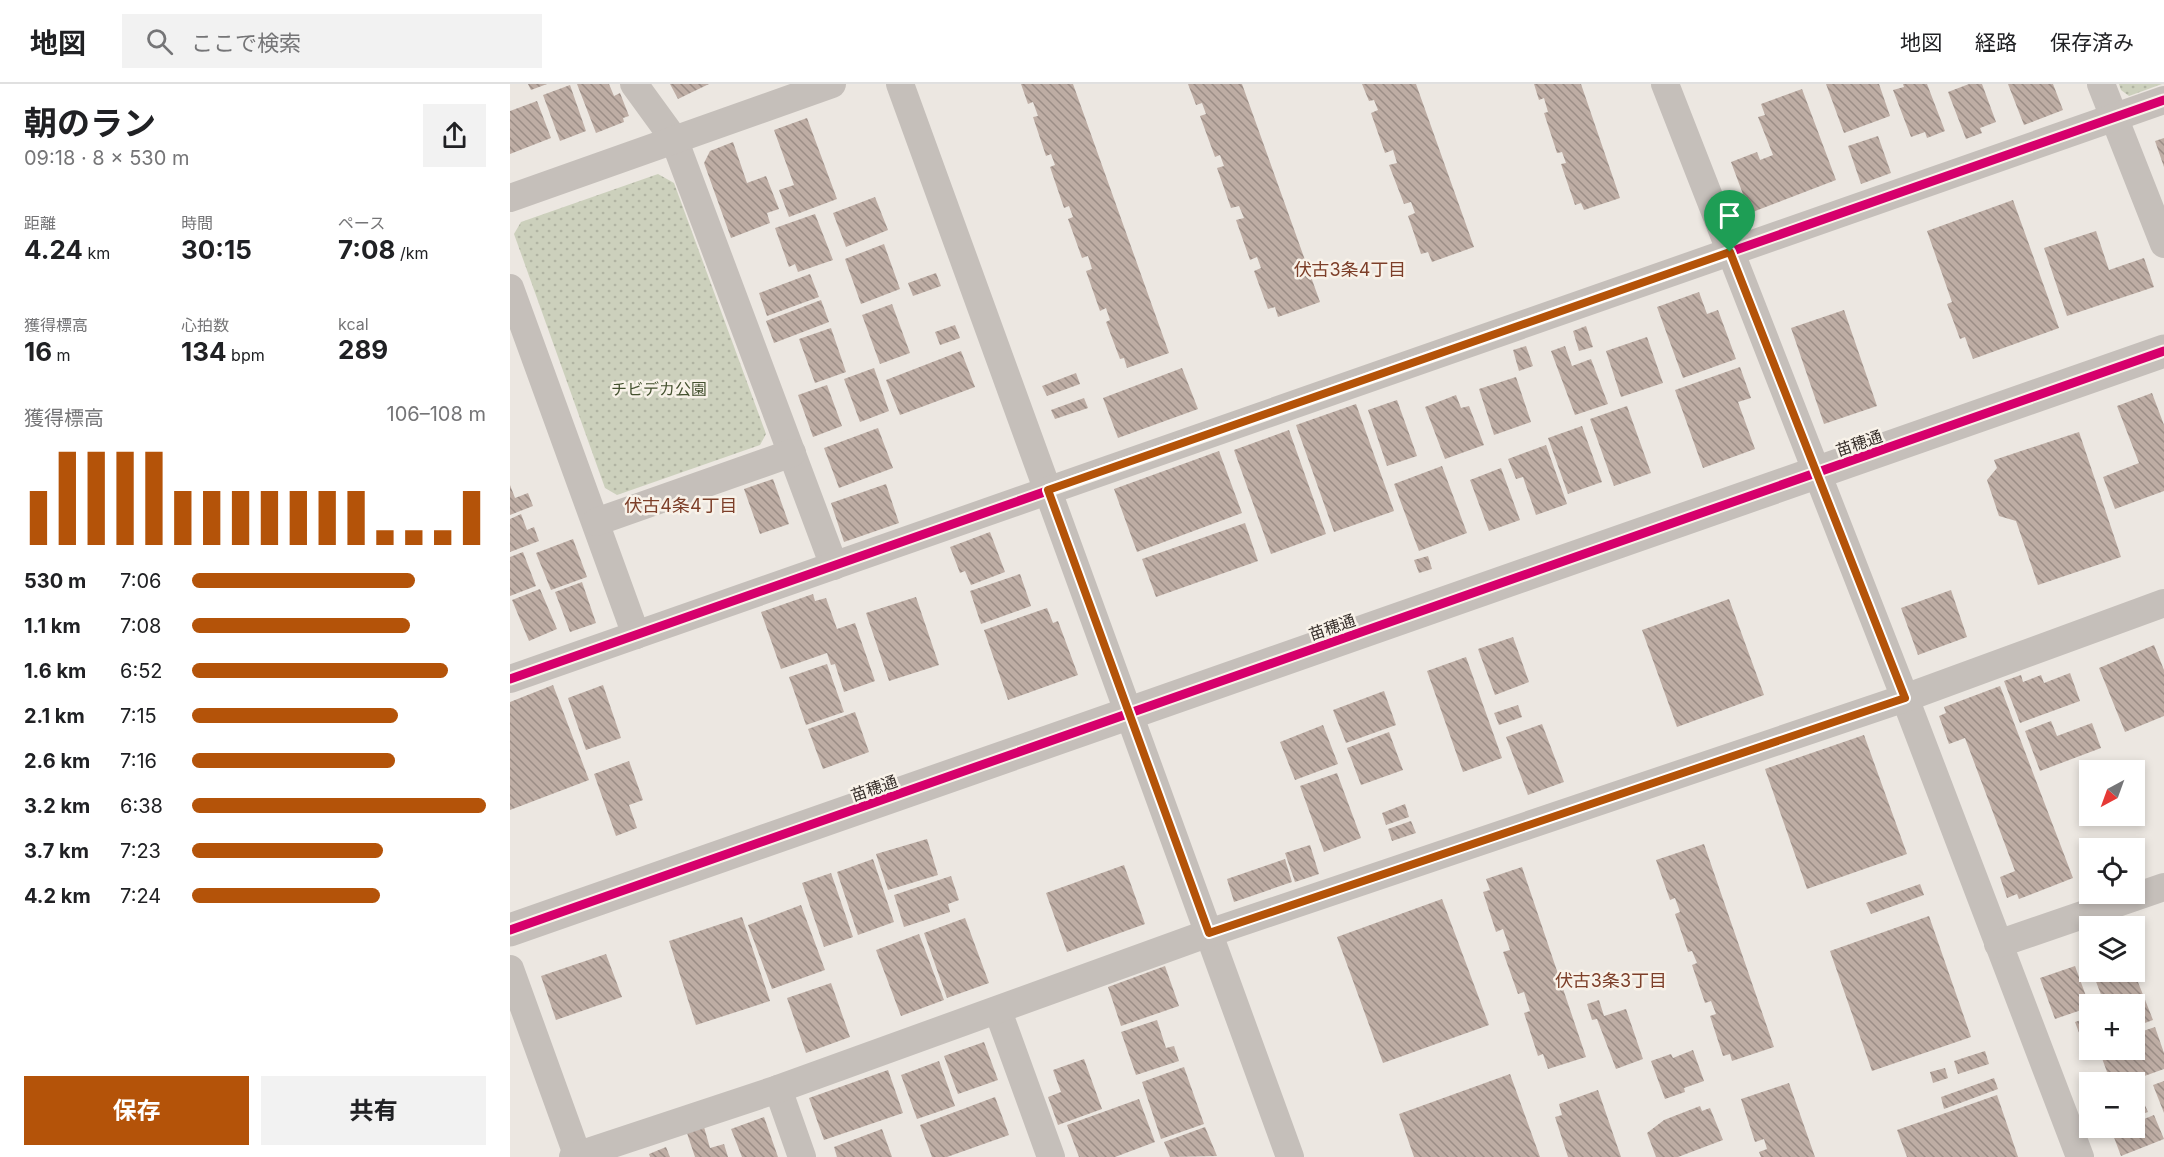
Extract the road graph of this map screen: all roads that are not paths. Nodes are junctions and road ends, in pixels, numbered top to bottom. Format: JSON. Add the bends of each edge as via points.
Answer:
{"nodes":[{"id":1,"x":634,"y":84,"type":"edge"},
{"id":2,"x":832,"y":84,"type":"edge"},
{"id":3,"x":900,"y":84,"type":"edge"},
{"id":4,"x":1665,"y":84,"type":"edge"},
{"id":5,"x":2101,"y":84,"type":"edge"},
{"id":6,"x":2164,"y":100,"type":"edge"},
{"id":7,"x":2115,"y":117,"type":"junction"},
{"id":8,"x":674,"y":139,"type":"junction"},
{"id":9,"x":510,"y":198,"type":"edge"},
{"id":10,"x":2164,"y":244,"type":"edge"},
{"id":11,"x":1730,"y":252,"type":"junction"},
{"id":12,"x":510,"y":288,"type":"edge"},
{"id":13,"x":2164,"y":351,"type":"edge"},
{"id":14,"x":792,"y":453,"type":"junction"},
{"id":15,"x":1816,"y":474,"type":"junction"},
{"id":16,"x":1048,"y":490,"type":"junction"},
{"id":17,"x":596,"y":522,"type":"junction"},
{"id":18,"x":834,"y":566,"type":"junction"},
{"id":19,"x":2164,"y":603,"type":"edge"},
{"id":20,"x":636,"y":635,"type":"junction"},
{"id":21,"x":510,"y":679,"type":"edge"},
{"id":22,"x":1905,"y":698,"type":"junction"},
{"id":23,"x":1130,"y":714,"type":"junction"},
{"id":24,"x":2164,"y":887,"type":"edge"},
{"id":25,"x":510,"y":930,"type":"edge"},
{"id":26,"x":1209,"y":933,"type":"junction"},
{"id":27,"x":1998,"y":944,"type":"junction"},
{"id":28,"x":510,"y":969,"type":"edge"},
{"id":29,"x":998,"y":1011,"type":"junction"},
{"id":30,"x":778,"y":1089,"type":"junction"},
{"id":31,"x":576,"y":1156,"type":"edge"},
{"id":32,"x":802,"y":1157,"type":"edge"},
{"id":33,"x":1051,"y":1157,"type":"edge"},
{"id":34,"x":1290,"y":1157,"type":"edge"},
{"id":35,"x":2080,"y":1157,"type":"edge"}],
"edges":[{"from":1,"to":8,"type":"street"},
{"from":2,"to":8,"type":"street"},
{"from":3,"to":16,"type":"street"},
{"from":4,"to":11,"type":"street"},
{"from":5,"to":7,"type":"street"},
{"from":6,"to":7,"type":"street"},
{"from":7,"to":10,"type":"street"},
{"from":7,"to":11,"type":"street"},
{"from":8,"to":9,"type":"street"},
{"from":8,"to":14,"type":"street"},
{"from":11,"to":15,"type":"street"},
{"from":11,"to":16,"type":"street"},
{"from":12,"to":17,"type":"street"},
{"from":13,"to":15,"type":"street","name":"苗穂通"},
{"from":14,"to":17,"type":"street"},
{"from":14,"to":18,"type":"street"},
{"from":15,"to":22,"type":"street"},
{"from":15,"to":23,"type":"street","name":"苗穂通"},
{"from":16,"to":18,"type":"street"},
{"from":16,"to":23,"type":"street"},
{"from":17,"to":20,"type":"street"},
{"from":18,"to":20,"type":"street"},
{"from":19,"to":22,"type":"street"},
{"from":20,"to":21,"type":"street"},
{"from":22,"to":26,"type":"street"},
{"from":22,"to":27,"type":"street"},
{"from":23,"to":25,"type":"street","name":"苗穂通"},
{"from":23,"to":26,"type":"street"},
{"from":24,"to":27,"type":"street"},
{"from":26,"to":29,"type":"street"},
{"from":26,"to":34,"type":"street"},
{"from":27,"to":35,"type":"street"},
{"from":28,"to":31,"type":"street"},
{"from":29,"to":30,"type":"street"},
{"from":29,"to":33,"type":"street"},
{"from":30,"to":31,"type":"street"},
{"from":30,"to":32,"type":"street"}]}
